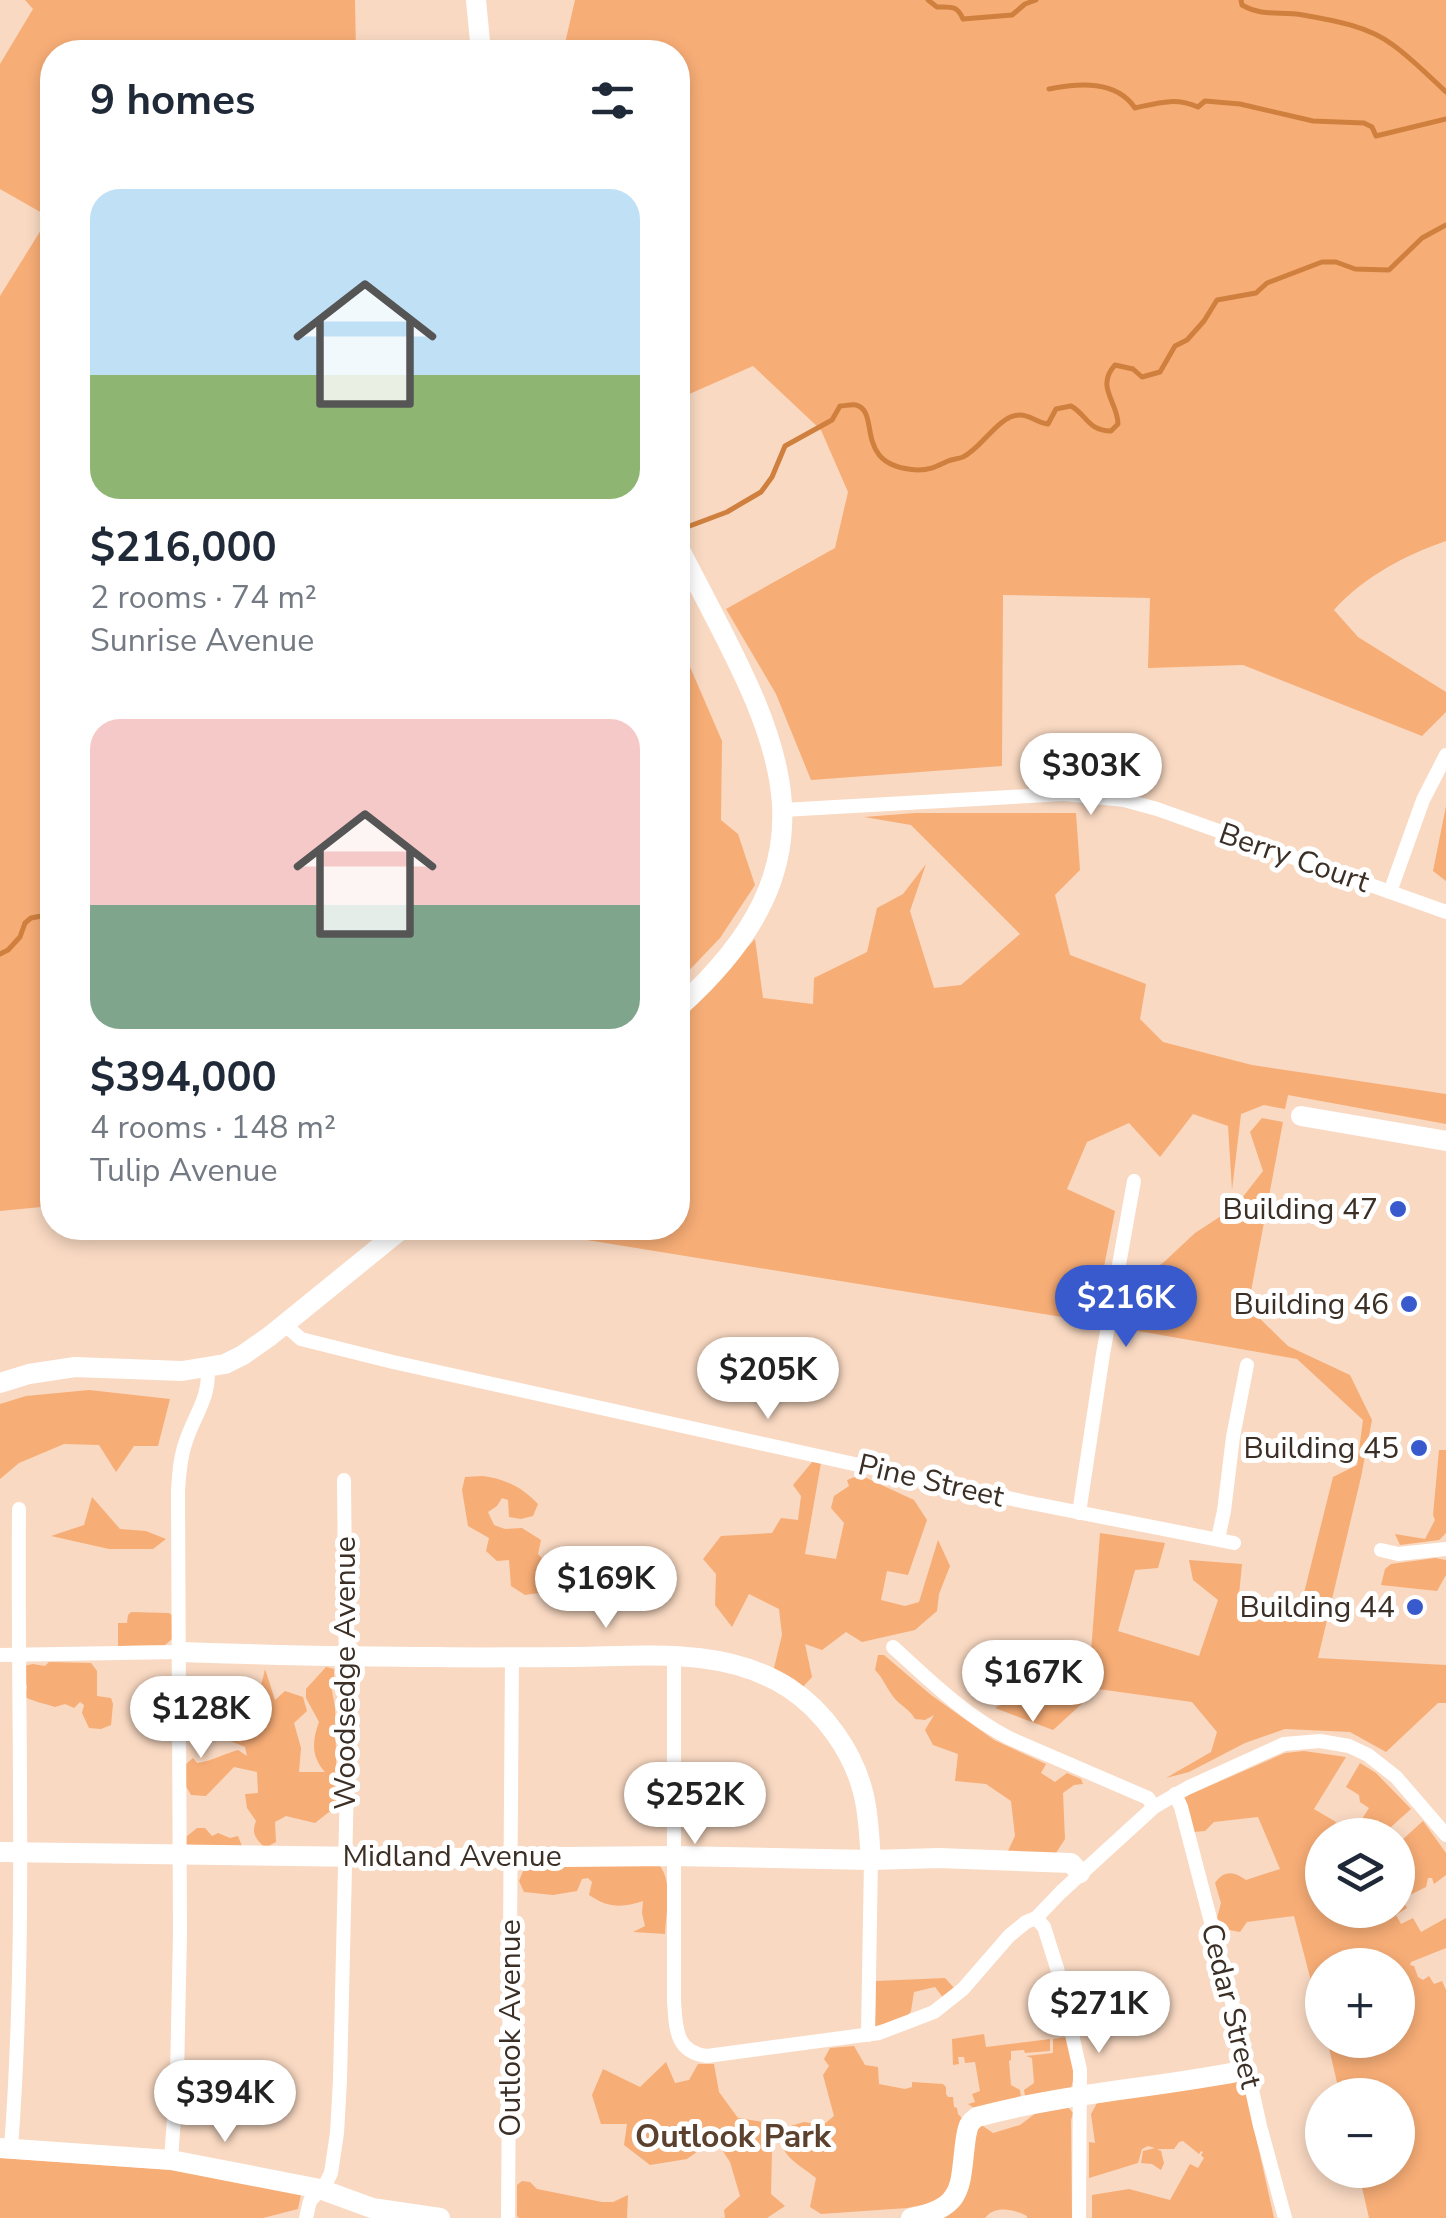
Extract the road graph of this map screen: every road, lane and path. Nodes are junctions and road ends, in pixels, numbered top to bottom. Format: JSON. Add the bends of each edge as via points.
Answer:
{"nodes":[{"id":1,"x":476,"y":0,"type":"edge"},
{"id":2,"x":480,"y":40,"type":"edge"},
{"id":3,"x":690,"y":570,"type":"edge"},
{"id":4,"x":1446,"y":755,"type":"edge"},
{"id":5,"x":783,"y":810,"type":"junction"},
{"id":6,"x":1390,"y":892,"type":"junction"},
{"id":7,"x":1446,"y":912,"type":"edge"},
{"id":8,"x":690,"y":996,"type":"edge"},
{"id":9,"x":1302,"y":1116,"type":"dead end"},
{"id":10,"x":1446,"y":1141,"type":"edge"},
{"id":11,"x":1134,"y":1182,"type":"dead end"},
{"id":12,"x":388,"y":1240,"type":"edge"},
{"id":13,"x":284,"y":1324,"type":"junction"},
{"id":14,"x":1247,"y":1364,"type":"dead end"},
{"id":15,"x":208,"y":1368,"type":"junction"},
{"id":16,"x":0,"y":1383,"type":"edge"},
{"id":17,"x":344,"y":1480,"type":"dead end"},
{"id":18,"x":19,"y":1509,"type":"dead end"},
{"id":19,"x":1079,"y":1513,"type":"junction"},
{"id":20,"x":1446,"y":1549,"type":"edge"},
{"id":21,"x":1381,"y":1550,"type":"dead end"},
{"id":22,"x":894,"y":1647,"type":"dead end"},
{"id":23,"x":180,"y":1652,"type":"junction"},
{"id":24,"x":0,"y":1654,"type":"edge"},
{"id":25,"x":17,"y":1655,"type":"junction"},
{"id":26,"x":346,"y":1656,"type":"junction"},
{"id":27,"x":512,"y":1657,"type":"junction"},
{"id":28,"x":674,"y":1657,"type":"junction"},
{"id":29,"x":1175,"y":1794,"type":"junction"},
{"id":30,"x":1154,"y":1807,"type":"junction"},
{"id":31,"x":1446,"y":1835,"type":"edge"},
{"id":32,"x":9,"y":1852,"type":"edge"},
{"id":33,"x":180,"y":1855,"type":"junction"},
{"id":34,"x":344,"y":1856,"type":"junction"},
{"id":35,"x":673,"y":1856,"type":"junction"},
{"id":36,"x":510,"y":1857,"type":"junction"},
{"id":37,"x":871,"y":1860,"type":"junction"},
{"id":38,"x":1080,"y":1873,"type":"junction"},
{"id":39,"x":1036,"y":1918,"type":"junction"},
{"id":40,"x":868,"y":2035,"type":"junction"},
{"id":41,"x":1247,"y":2070,"type":"junction"},
{"id":42,"x":1081,"y":2095,"type":"junction"},
{"id":43,"x":5,"y":2148,"type":"edge"},
{"id":44,"x":171,"y":2160,"type":"junction"},
{"id":45,"x":320,"y":2190,"type":"junction"},
{"id":46,"x":306,"y":2218,"type":"edge"},
{"id":47,"x":440,"y":2218,"type":"edge"},
{"id":48,"x":508,"y":2218,"type":"edge"},
{"id":49,"x":910,"y":2218,"type":"edge"},
{"id":50,"x":1079,"y":2218,"type":"edge"},
{"id":51,"x":1285,"y":2218,"type":"edge"}],
"edges":[{"from":1,"to":2,"type":"street"},
{"from":3,"to":5,"type":"street","via":[[765,724]]},
{"from":4,"to":6,"type":"street"},
{"from":5,"to":6,"type":"street","name":"Berry Court","via":[[1103,797]]},
{"from":5,"to":8,"type":"street","via":[[778,859],[760,907],[723,962]]},
{"from":6,"to":7,"type":"street","name":"Berry Court"},
{"from":9,"to":10,"type":"street"},
{"from":11,"to":19,"type":"street"},
{"from":12,"to":13,"type":"street"},
{"from":13,"to":15,"type":"street","via":[[244,1355]]},
{"from":13,"to":19,"type":"street","name":"Pine Street","via":[[301,1339],[345,1350]]},
{"from":14,"to":19,"type":"street","name":"Pine Street","via":[[1224,1512],[1226,1541]]},
{"from":15,"to":16,"type":"street","via":[[75,1367]]},
{"from":15,"to":23,"type":"street","via":[[179,1477]]},
{"from":17,"to":26,"type":"street","name":"Woodsedge Avenue"},
{"from":18,"to":25,"type":"street"},
{"from":20,"to":21,"type":"street"},
{"from":22,"to":30,"type":"street","via":[[987,1726],[1148,1798]]},
{"from":23,"to":25,"type":"street"},
{"from":23,"to":26,"type":"street"},
{"from":23,"to":33,"type":"street"},
{"from":24,"to":25,"type":"street"},
{"from":25,"to":32,"type":"street"},
{"from":26,"to":27,"type":"street"},
{"from":26,"to":34,"type":"street","name":"Woodsedge Avenue"},
{"from":27,"to":28,"type":"street"},
{"from":27,"to":36,"type":"street","name":"Outlook Avenue"},
{"from":28,"to":35,"type":"street"},
{"from":28,"to":37,"type":"street","via":[[742,1666],[787,1687],[816,1712],[862,1788]]},
{"from":29,"to":30,"type":"street"},
{"from":29,"to":31,"type":"street","via":[[1284,1744],[1337,1743],[1386,1768]]},
{"from":29,"to":41,"type":"street","name":"Cedar Street"},
{"from":30,"to":38,"type":"street"},
{"from":32,"to":33,"type":"street","name":"Midland Avenue"},
{"from":32,"to":43,"type":"street","via":[[17,2061]]},
{"from":33,"to":34,"type":"street","name":"Midland Avenue"},
{"from":33,"to":44,"type":"street"},
{"from":34,"to":36,"type":"street","name":"Midland Avenue"},
{"from":34,"to":45,"type":"street","name":"Woodsedge Avenue","via":[[338,2124],[331,2174]]},
{"from":35,"to":36,"type":"street","name":"Midland Avenue"},
{"from":35,"to":37,"type":"street","name":"Midland Avenue"},
{"from":35,"to":40,"type":"street","via":[[675,2013],[689,2050],[707,2056]]},
{"from":36,"to":48,"type":"street","name":"Outlook Avenue"},
{"from":37,"to":38,"type":"street","name":"Midland Avenue","via":[[1056,1862],[1071,1863]]},
{"from":37,"to":40,"type":"street"},
{"from":38,"to":39,"type":"street"},
{"from":39,"to":40,"type":"street","via":[[1009,1936],[946,2005]]},
{"from":39,"to":42,"type":"street","via":[[1057,1968]]},
{"from":41,"to":42,"type":"street"},
{"from":41,"to":51,"type":"street","name":"Cedar Street"},
{"from":42,"to":49,"type":"street","via":[[972,2120],[955,2197]]},
{"from":42,"to":50,"type":"street"},
{"from":43,"to":44,"type":"street"},
{"from":44,"to":45,"type":"street"},
{"from":45,"to":46,"type":"street","name":"Woodsedge Avenue"},
{"from":45,"to":47,"type":"street","via":[[372,2208]]}]}
